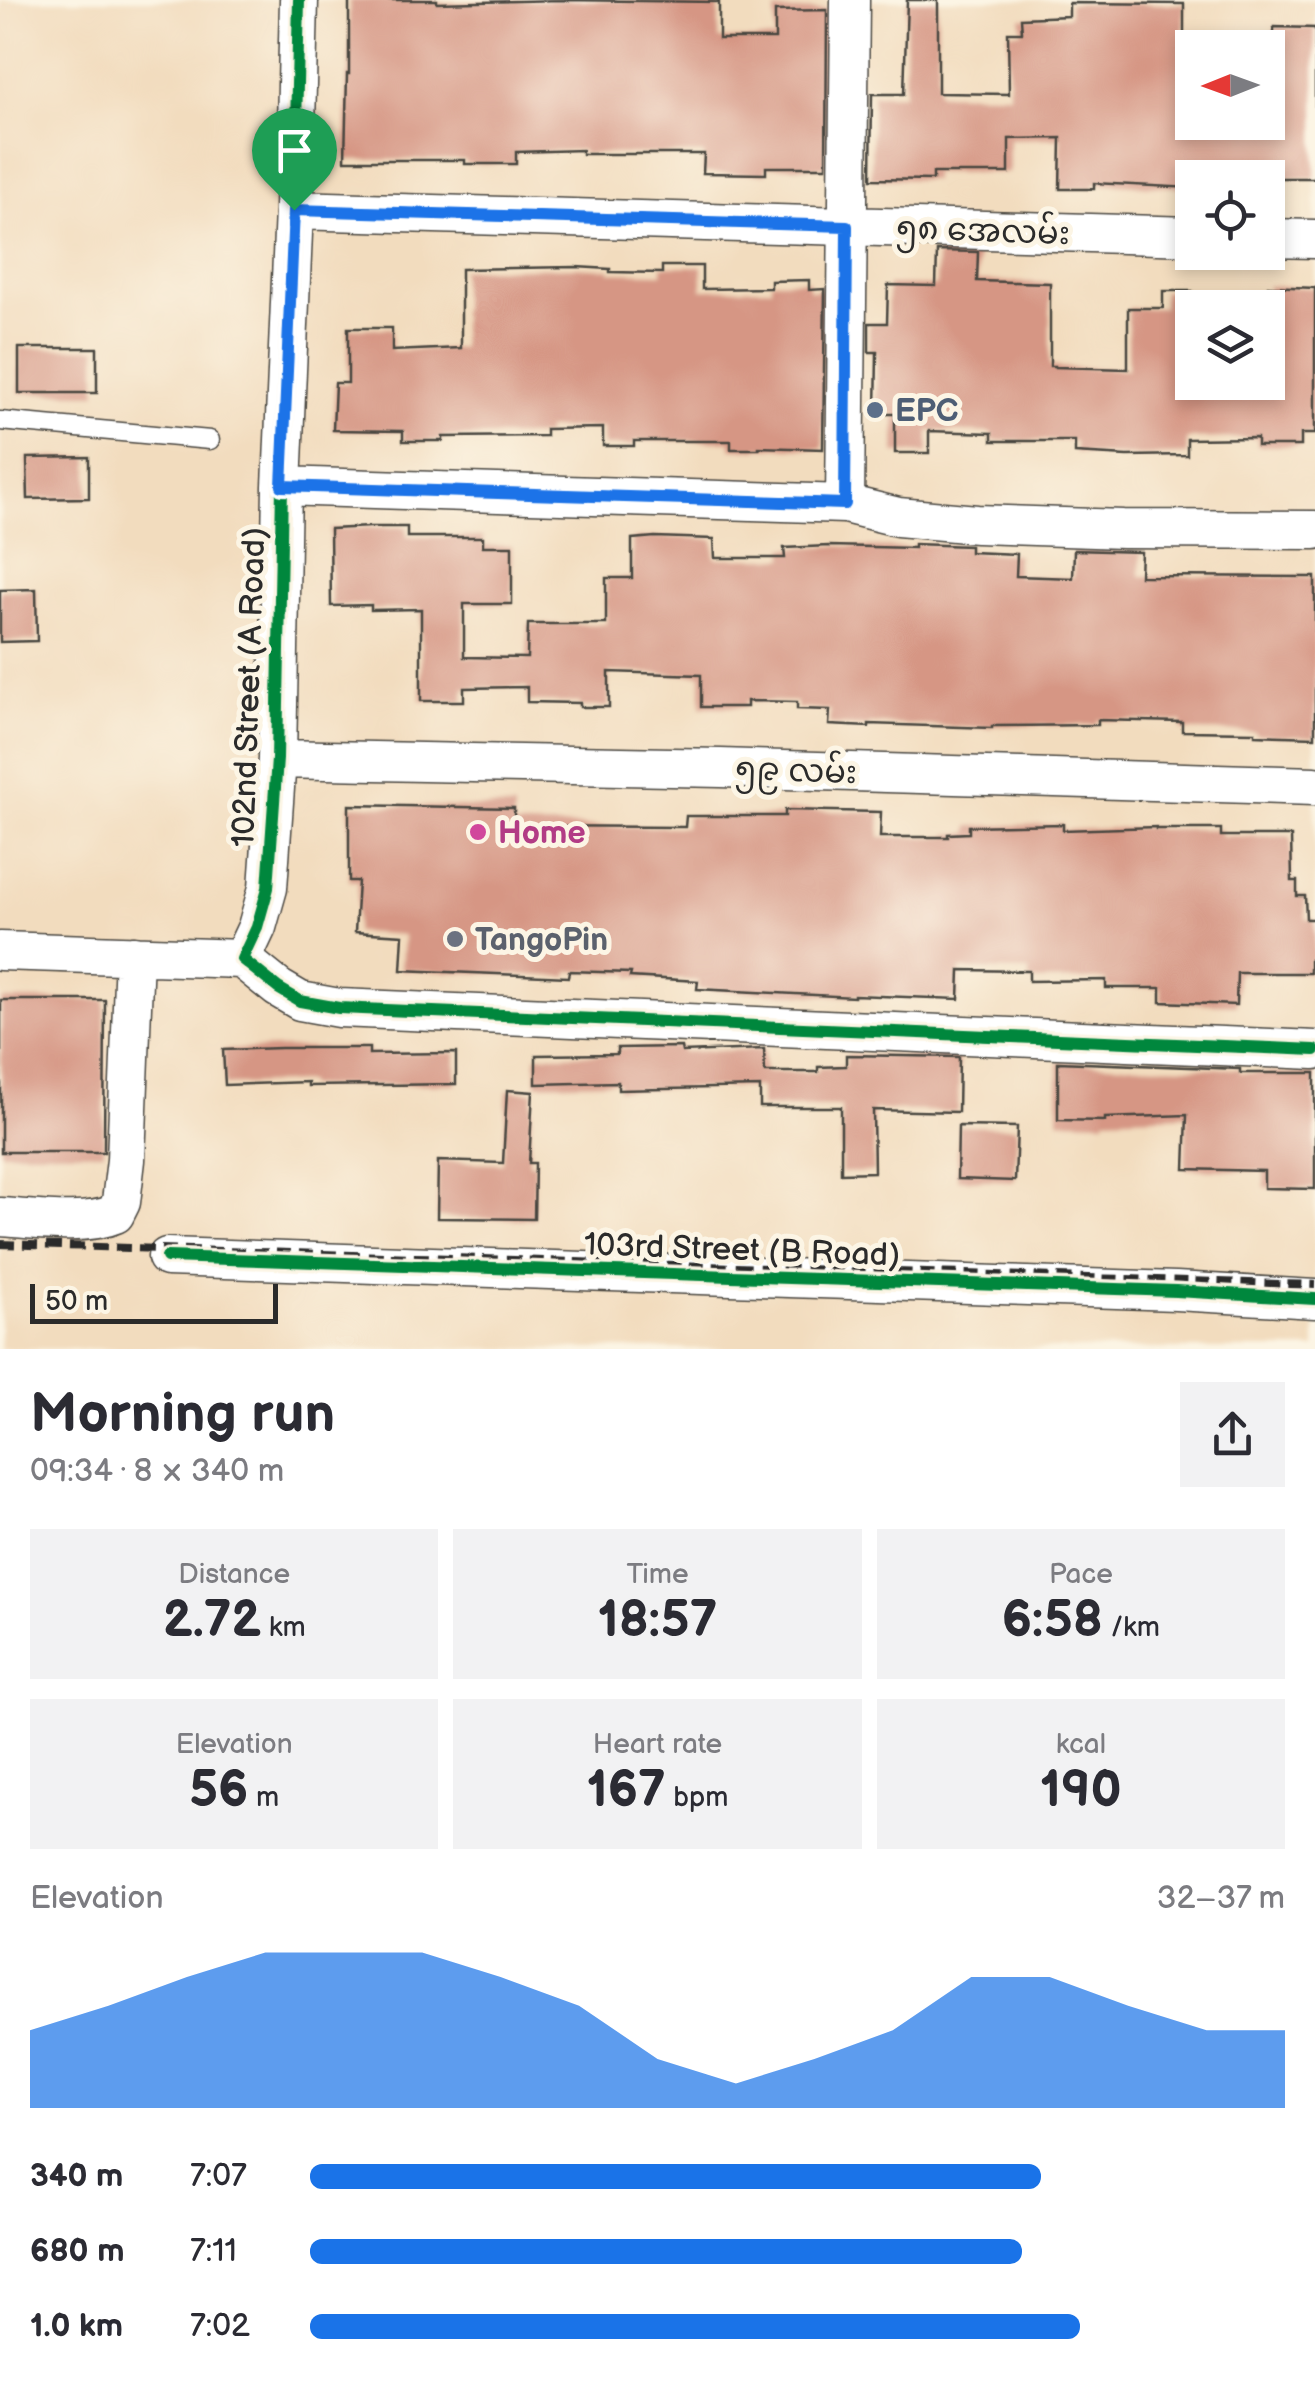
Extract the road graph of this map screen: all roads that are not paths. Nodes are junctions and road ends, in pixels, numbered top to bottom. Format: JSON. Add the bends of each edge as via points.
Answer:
{"nodes":[{"id":1,"x":299,"y":0,"type":"edge"},
{"id":2,"x":850,"y":0,"type":"edge"},
{"id":3,"x":294,"y":210,"type":"junction"},
{"id":4,"x":847,"y":226,"type":"junction"},
{"id":5,"x":1175,"y":236,"type":"edge"},
{"id":6,"x":1285,"y":238,"type":"edge"},
{"id":7,"x":1315,"y":239,"type":"edge"},
{"id":8,"x":0,"y":420,"type":"edge"},
{"id":9,"x":210,"y":440,"type":"dead end"},
{"id":10,"x":282,"y":486,"type":"junction"},
{"id":11,"x":845,"y":504,"type":"junction"},
{"id":12,"x":1315,"y":530,"type":"edge"},
{"id":13,"x":277,"y":760,"type":"junction"},
{"id":14,"x":1315,"y":786,"type":"edge"},
{"id":15,"x":0,"y":951,"type":"edge"},
{"id":16,"x":134,"y":955,"type":"junction"},
{"id":17,"x":242,"y":960,"type":"junction"},
{"id":18,"x":1315,"y":1050,"type":"edge"},
{"id":19,"x":0,"y":1217,"type":"edge"},
{"id":20,"x":167,"y":1257,"type":"dead end"},
{"id":21,"x":1315,"y":1299,"type":"edge"}],
"edges":[{"from":1,"to":3,"type":"street","name":"102nd Street (A Road)"},
{"from":2,"to":4,"type":"street"},
{"from":3,"to":4,"type":"street","name":"၅၈ အေလမ်း"},
{"from":3,"to":10,"type":"street","name":"102nd Street (A Road)"},
{"from":4,"to":5,"type":"street","name":"၅၈ အေလမ်း"},
{"from":4,"to":11,"type":"street"},
{"from":6,"to":7,"type":"street"},
{"from":8,"to":9,"type":"lane"},
{"from":10,"to":11,"type":"street"},
{"from":10,"to":13,"type":"street","name":"102nd Street (A Road)"},
{"from":11,"to":12,"type":"street","via":[[977,524]]},
{"from":13,"to":14,"type":"street","name":"၅၉ လမ်း"},
{"from":13,"to":17,"type":"street","name":"102nd Street (A Road)","via":[[268,888]]},
{"from":15,"to":16,"type":"street"},
{"from":16,"to":17,"type":"street"},
{"from":16,"to":19,"type":"street","via":[[126,1160],[115,1214],[87,1221]]},
{"from":17,"to":18,"type":"street","via":[[300,1001],[340,1008]]},
{"from":20,"to":21,"type":"street","name":"103rd Street (B Road)"}]}
